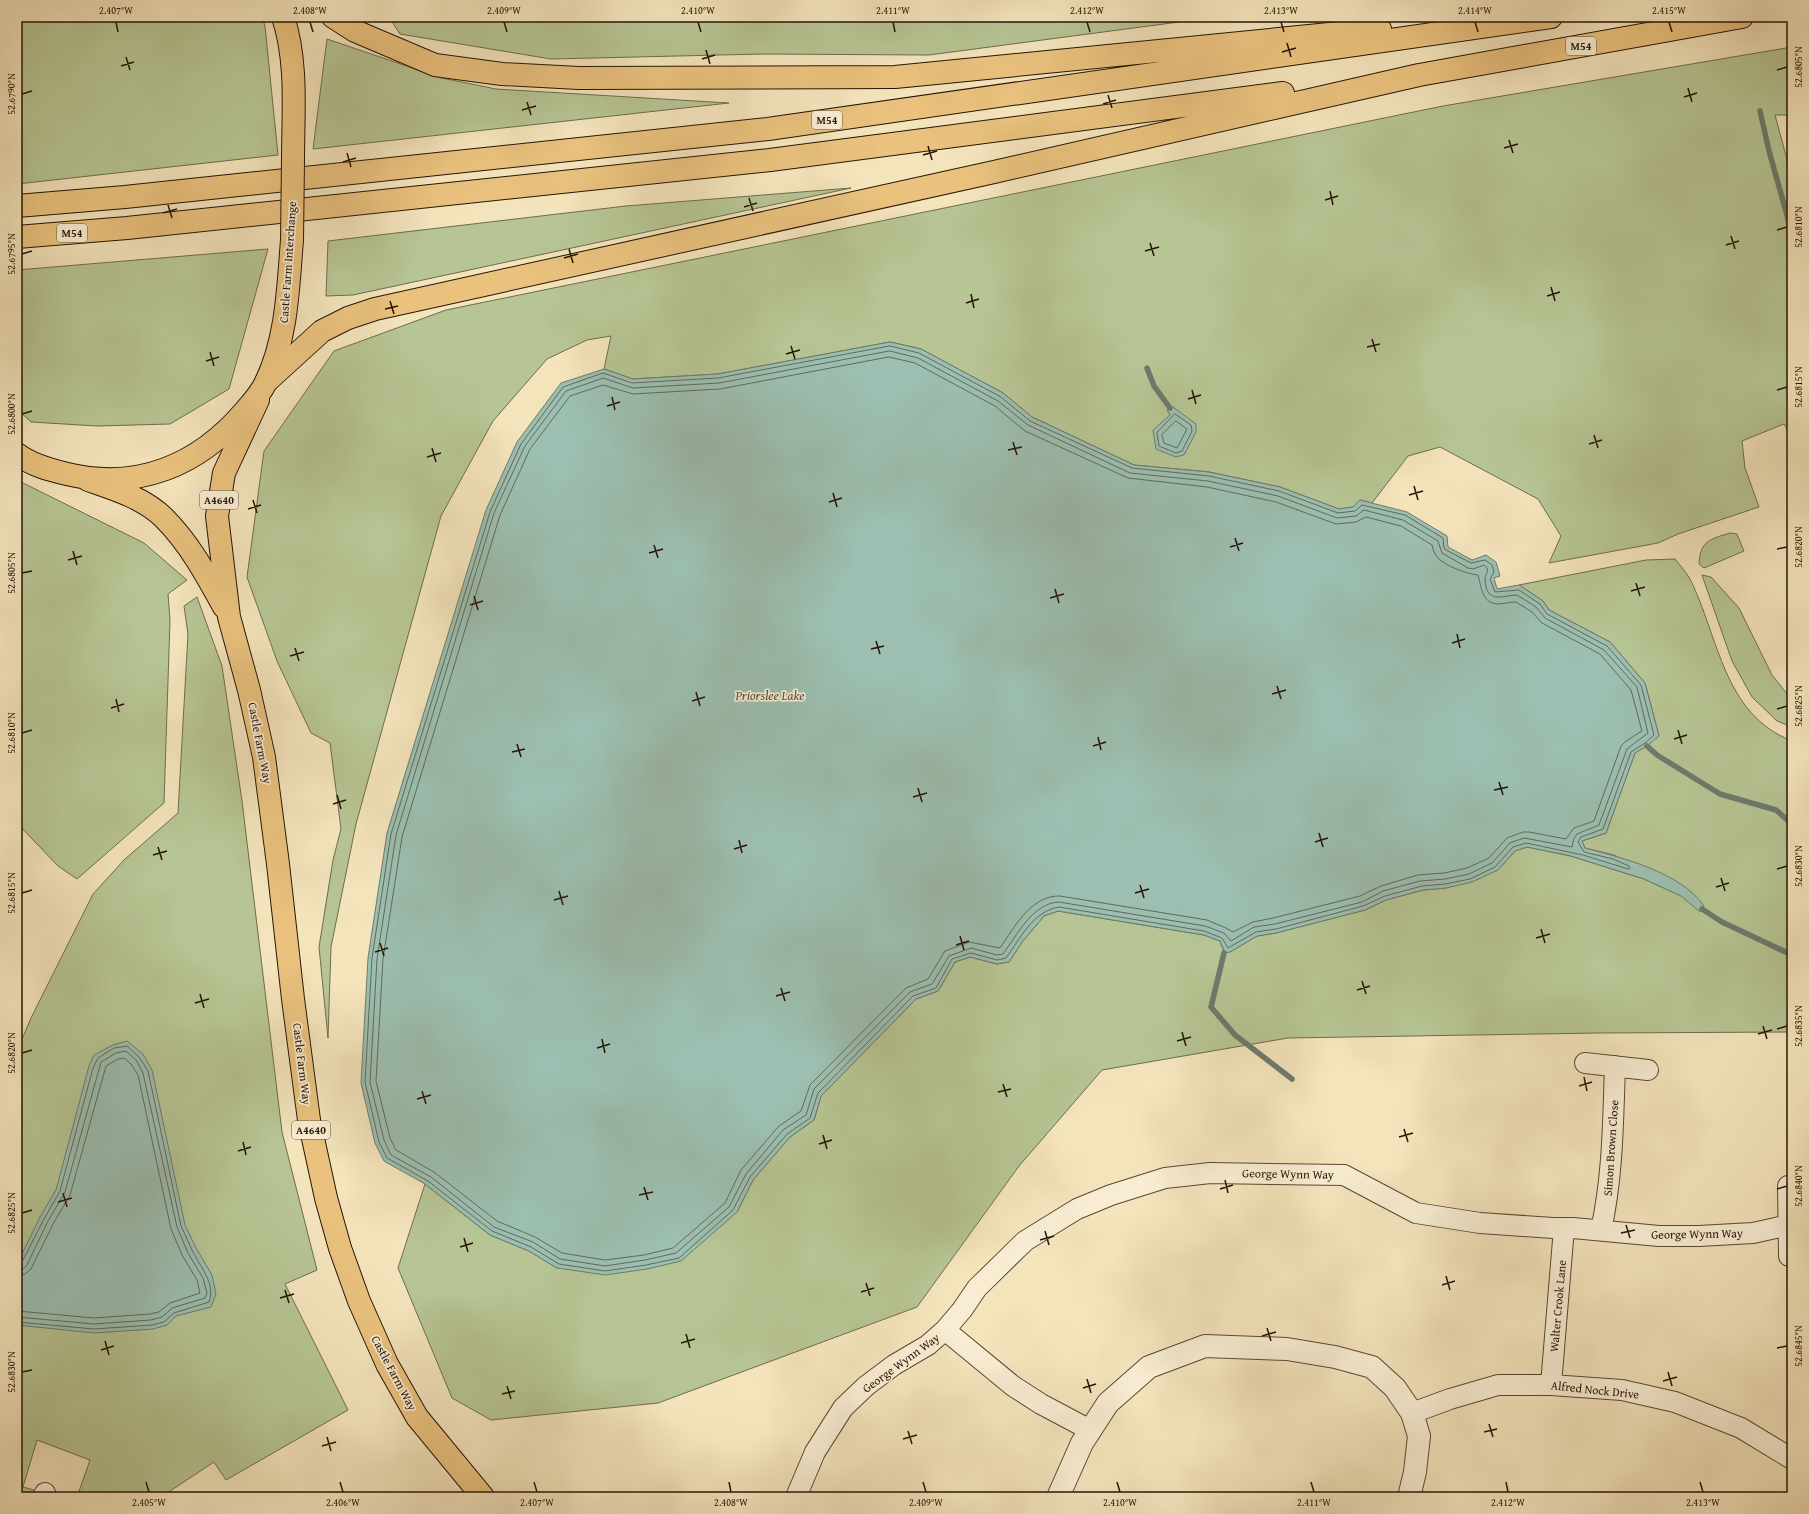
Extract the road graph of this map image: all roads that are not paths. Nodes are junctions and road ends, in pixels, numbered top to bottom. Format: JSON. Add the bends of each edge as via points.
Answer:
{"nodes":[{"id":1,"x":283,"y":17,"type":"edge"},
{"id":2,"x":333,"y":17,"type":"edge"},
{"id":3,"x":1551,"y":17,"type":"edge"},
{"id":4,"x":1742,"y":17,"type":"edge"},
{"id":5,"x":1526,"y":21,"type":"junction"},
{"id":6,"x":1420,"y":76,"type":"junction"},
{"id":7,"x":17,"y":206,"type":"edge"},
{"id":8,"x":17,"y":237,"type":"edge"},
{"id":9,"x":264,"y":387,"type":"junction"},
{"id":10,"x":20,"y":457,"type":"edge"},
{"id":11,"x":80,"y":477,"type":"junction"},
{"id":12,"x":229,"y":617,"type":"junction"},
{"id":13,"x":1585,"y":1063,"type":"dead end"},
{"id":14,"x":1616,"y":1066,"type":"junction"},
{"id":15,"x":1648,"y":1070,"type":"dead end"},
{"id":16,"x":1788,"y":1186,"type":"dead end"},
{"id":17,"x":1788,"y":1225,"type":"junction"},
{"id":18,"x":1564,"y":1228,"type":"junction"},
{"id":19,"x":1601,"y":1230,"type":"junction"},
{"id":20,"x":1789,"y":1256,"type":"dead end"},
{"id":21,"x":945,"y":1330,"type":"junction"},
{"id":22,"x":1551,"y":1385,"type":"junction"},
{"id":23,"x":1412,"y":1413,"type":"junction"},
{"id":24,"x":1090,"y":1430,"type":"junction"},
{"id":25,"x":1792,"y":1459,"type":"edge"},
{"id":26,"x":484,"y":1497,"type":"edge"},
{"id":27,"x":796,"y":1497,"type":"edge"},
{"id":28,"x":1058,"y":1497,"type":"edge"},
{"id":29,"x":1409,"y":1497,"type":"edge"}],
"edges":[{"from":1,"to":9,"type":"main road","name":"Castle Farm Interchange","bridge":true,"via":[[290,43],[292,68],[292,240],[282,334]]},
{"from":2,"to":5,"type":"main road","via":[[355,31],[434,65],[502,74],[580,78],[895,77],[1355,30]]},
{"from":3,"to":5,"type":"main road","number":"M54"},
{"from":4,"to":6,"type":"main road","number":"M54"},
{"from":5,"to":7,"type":"main road","number":"M54","via":[[768,129]]},
{"from":6,"to":8,"type":"main road","number":"M54","via":[[770,160],[135,228]]},
{"from":6,"to":9,"type":"main road","via":[[375,309],[348,318],[322,331]]},
{"from":9,"to":11,"type":"main road","name":"Castle Farm Interchange","via":[[234,424],[209,446],[178,465],[143,476],[121,479]]},
{"from":9,"to":12,"type":"main road","name":"Castle Farm Way","number":"A4640","via":[[224,473],[220,492],[217,516]]},
{"from":10,"to":11,"type":"main road","name":"Castle Farm Interchange","via":[[52,471]]},
{"from":11,"to":12,"type":"main road","name":"Castle Farm Way","number":"A4640","via":[[122,492],[164,518],[194,554]]},
{"from":12,"to":26,"type":"main road","name":"Castle Farm Way","number":"A4640","via":[[251,697],[264,758],[309,1120],[340,1248],[359,1301],[387,1364],[417,1418]]},
{"from":13,"to":14,"type":"street"},
{"from":14,"to":15,"type":"street"},
{"from":14,"to":19,"type":"street","name":"Simon Brown Close","via":[[1611,1165]]},
{"from":16,"to":17,"type":"street"},
{"from":17,"to":19,"type":"street","name":"George Wynn Way","via":[[1753,1233],[1699,1236],[1659,1236]]},
{"from":17,"to":20,"type":"street"},
{"from":18,"to":19,"type":"street","name":"George Wynn Way"},
{"from":18,"to":21,"type":"street","name":"George Wynn Way","via":[[1480,1223],[1416,1213],[1344,1175],[1210,1173],[1165,1178],[1077,1209],[1025,1241],[977,1288]]},
{"from":18,"to":22,"type":"street","name":"Walter Crook Lane"},
{"from":21,"to":24,"type":"street","name":"George Wynn Way","via":[[1013,1386]]},
{"from":21,"to":27,"type":"street","name":"George Wynn Way","via":[[928,1345],[894,1365],[866,1386],[843,1408],[815,1452]]},
{"from":22,"to":23,"type":"street","name":"Alfred Nock Drive","via":[[1498,1385]]},
{"from":22,"to":25,"type":"street","name":"Alfred Nock Drive","via":[[1622,1390],[1675,1402],[1741,1428]]},
{"from":23,"to":24,"type":"street","via":[[1395,1388],[1372,1368],[1335,1357],[1288,1349],[1205,1346],[1149,1367],[1108,1403]]},
{"from":23,"to":29,"type":"street","via":[[1419,1436]]},
{"from":24,"to":28,"type":"street"}]}
